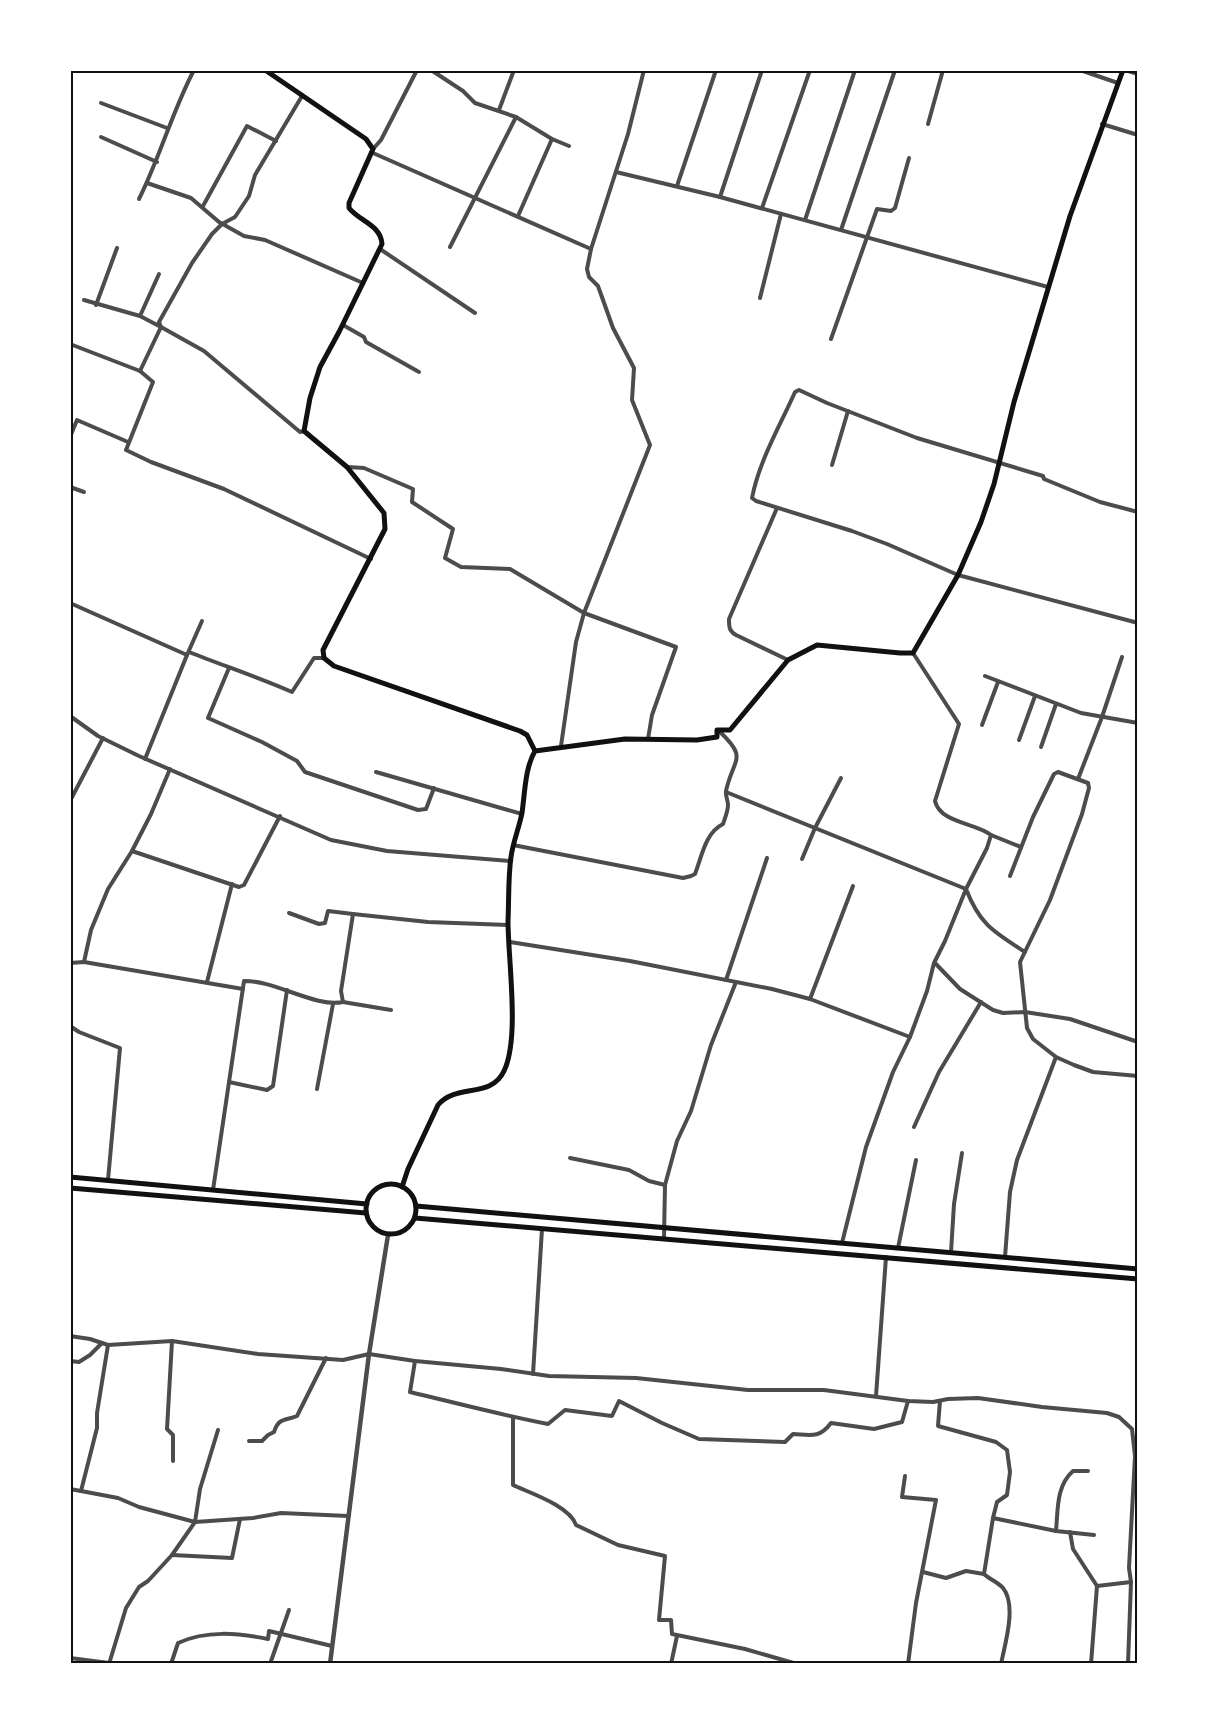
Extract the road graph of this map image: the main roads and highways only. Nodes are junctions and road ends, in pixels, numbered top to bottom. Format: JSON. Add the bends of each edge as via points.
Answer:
{"nodes":[{"id":1,"x":265,"y":70,"type":"edge"},
{"id":2,"x":1124,"y":70,"type":"edge"},
{"id":3,"x":535,"y":750,"type":"junction"},
{"id":4,"x":70,"y":1177,"type":"edge"},
{"id":5,"x":402,"y":1187,"type":"junction"},
{"id":6,"x":70,"y":1188,"type":"edge"},
{"id":7,"x":367,"y":1204,"type":"junction"},
{"id":8,"x":416,"y":1206,"type":"junction"},
{"id":9,"x":366,"y":1213,"type":"junction"},
{"id":10,"x":415,"y":1218,"type":"junction"},
{"id":11,"x":1137,"y":1269,"type":"edge"},
{"id":12,"x":1137,"y":1279,"type":"edge"}],
"edges":[{"from":1,"to":3,"type":"main road","via":[[366,139],[373,151],[349,203],[352,212],[382,237],[380,249],[320,367],[304,431],[347,467],[384,513],[385,529],[323,650],[324,658],[334,666],[520,731],[527,735]]},
{"from":2,"to":3,"type":"main road","via":[[1070,216],[981,522],[958,575],[913,653],[817,645],[789,660],[730,730],[717,730],[717,737],[625,739]]},
{"from":3,"to":5,"type":"main road","via":[[510,861],[511,1043],[504,1072],[485,1089],[444,1098]]},
{"from":4,"to":7,"type":"main road"},
{"from":5,"to":7,"type":"main road","via":[[384,1185],[373,1192]]},
{"from":5,"to":8,"type":"main road"},
{"from":6,"to":9,"type":"main road"},
{"from":7,"to":9,"type":"main road"},
{"from":8,"to":10,"type":"main road"},
{"from":8,"to":11,"type":"main road"},
{"from":9,"to":10,"type":"main road","via":[[371,1225],[388,1235],[401,1233]]},
{"from":10,"to":12,"type":"main road"}]}
